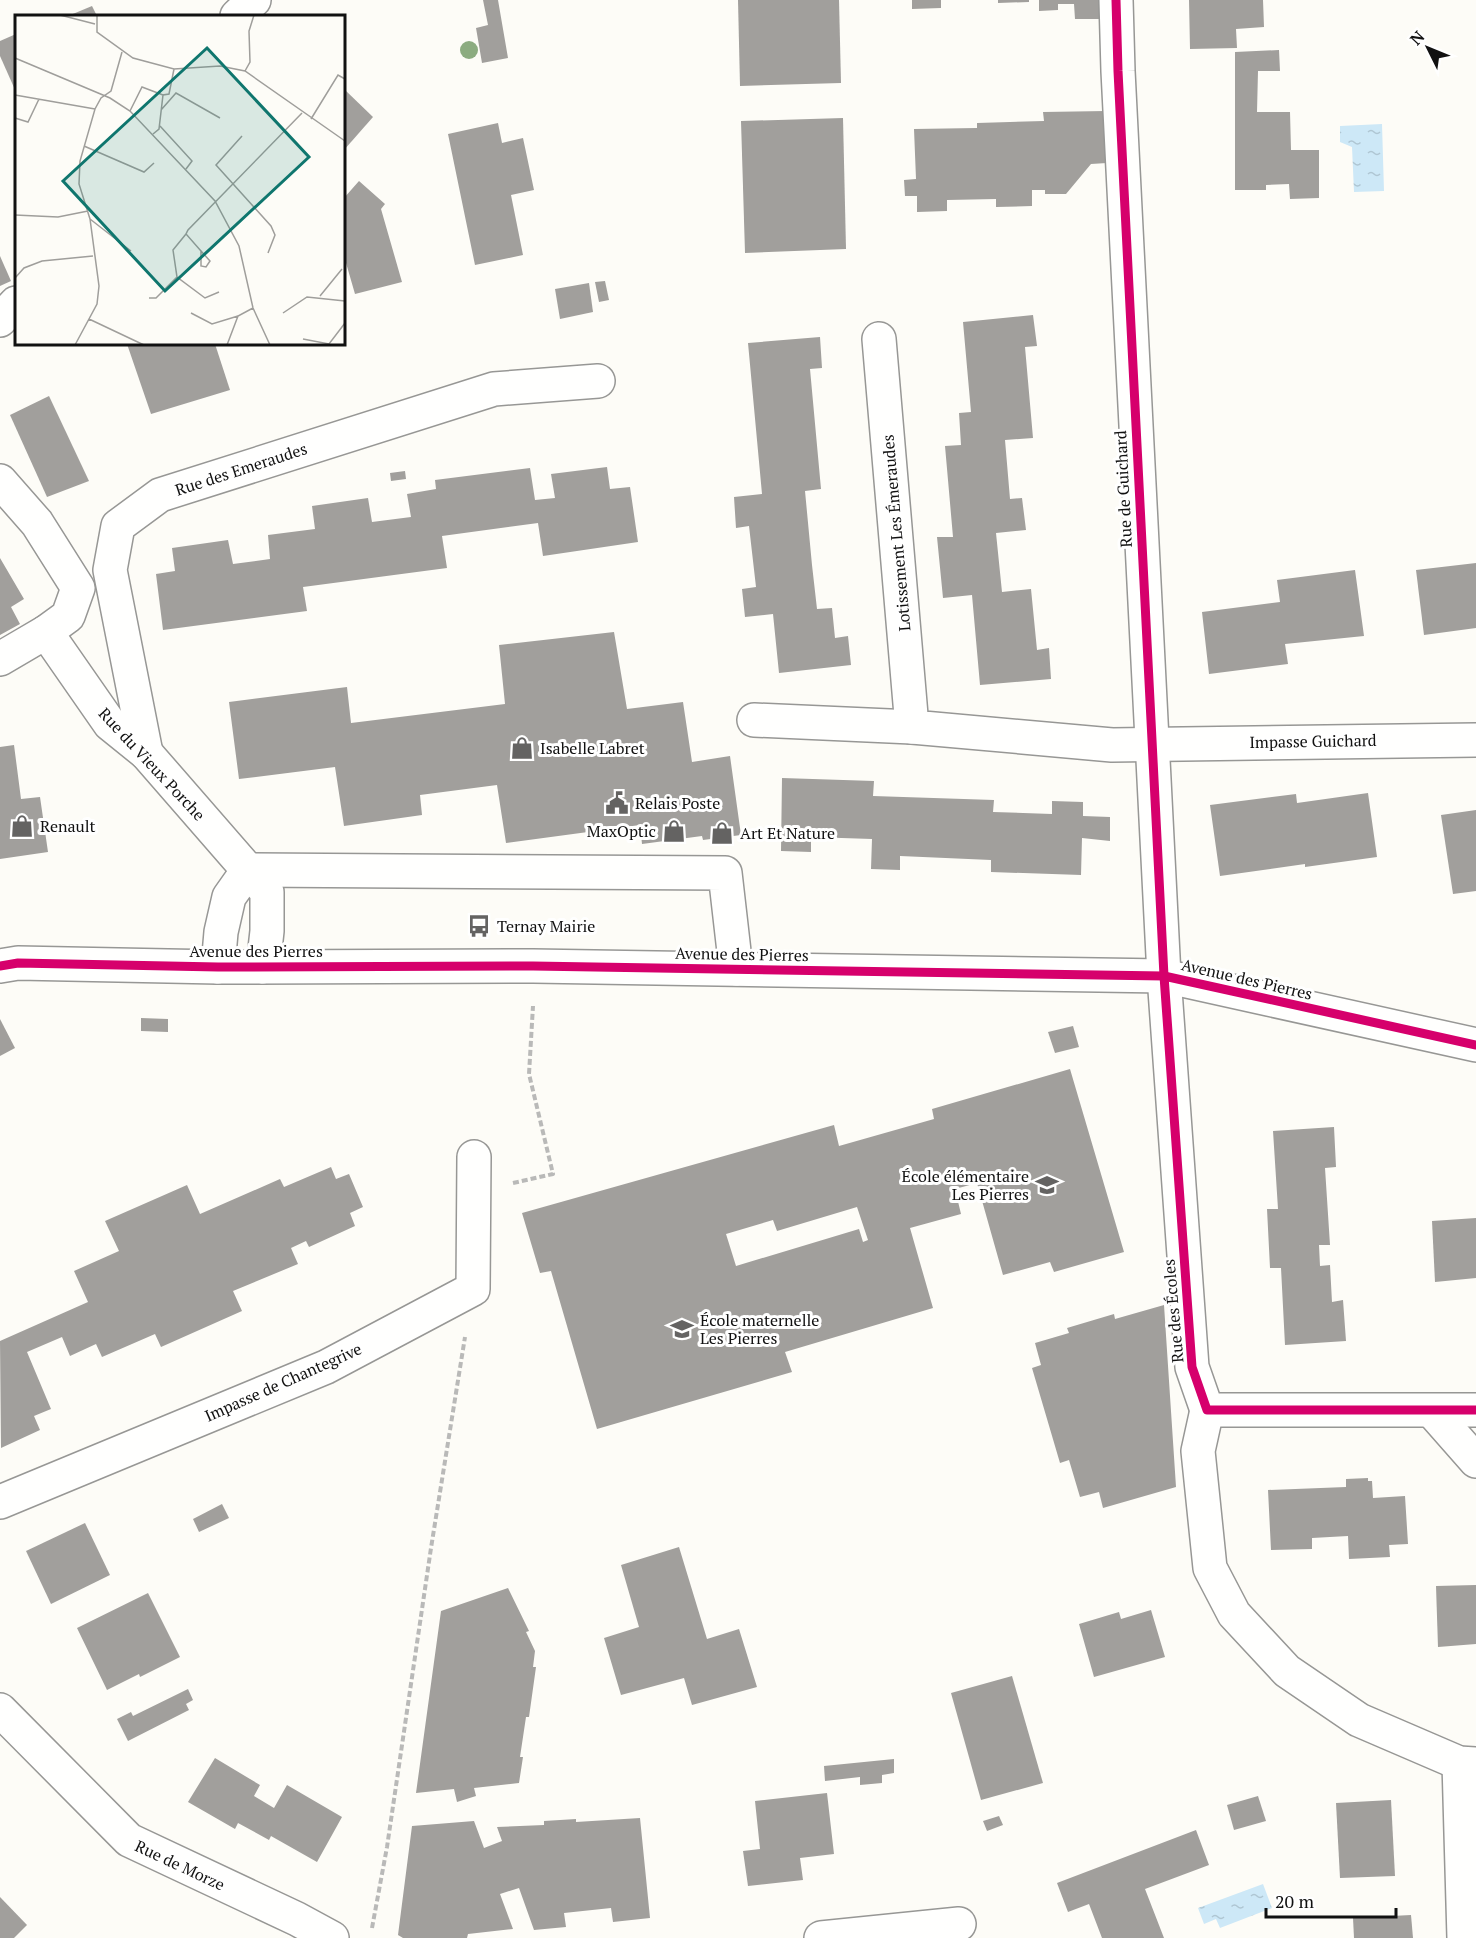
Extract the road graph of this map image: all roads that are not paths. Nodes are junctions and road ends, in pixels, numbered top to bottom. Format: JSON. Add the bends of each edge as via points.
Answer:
{"nodes":[{"id":1,"x":254,"y":0,"type":"edge"},
{"id":2,"x":1116,"y":0,"type":"edge"},
{"id":3,"x":238,"y":15,"type":"edge"},
{"id":4,"x":15,"y":304,"type":"edge"},
{"id":5,"x":0,"y":320,"type":"edge"},
{"id":6,"x":879,"y":339,"type":"dead end"},
{"id":7,"x":598,"y":381,"type":"dead end"},
{"id":8,"x":0,"y":481,"type":"edge"},
{"id":9,"x":46,"y":632,"type":"junction"},
{"id":10,"x":0,"y":659,"type":"edge"},
{"id":11,"x":754,"y":720,"type":"dead end"},
{"id":12,"x":912,"y":727,"type":"junction"},
{"id":13,"x":1476,"y":740,"type":"edge"},
{"id":14,"x":1151,"y":743,"type":"junction"},
{"id":15,"x":146,"y":753,"type":"junction"},
{"id":16,"x":248,"y":870,"type":"junction"},
{"id":17,"x":0,"y":966,"type":"edge"},
{"id":18,"x":218,"y":967,"type":"junction"},
{"id":19,"x":263,"y":967,"type":"junction"},
{"id":20,"x":736,"y":969,"type":"junction"},
{"id":21,"x":1164,"y":976,"type":"junction"},
{"id":22,"x":1476,"y":1045,"type":"edge"},
{"id":23,"x":474,"y":1157,"type":"dead end"},
{"id":24,"x":1207,"y":1410,"type":"junction"},
{"id":25,"x":1476,"y":1410,"type":"edge"},
{"id":26,"x":1432,"y":1411,"type":"junction"},
{"id":27,"x":1476,"y":1461,"type":"edge"},
{"id":28,"x":0,"y":1502,"type":"edge"},
{"id":29,"x":0,"y":1710,"type":"edge"},
{"id":30,"x":1467,"y":1763,"type":"edge"},
{"id":31,"x":959,"y":1924,"type":"dead end"},
{"id":32,"x":332,"y":1938,"type":"edge"},
{"id":33,"x":821,"y":1938,"type":"edge"},
{"id":34,"x":1464,"y":1938,"type":"edge"}],
"edges":[{"from":1,"to":3,"type":"street"},
{"from":2,"to":14,"type":"street","name":"Rue de Guichard"},
{"from":4,"to":5,"type":"street"},
{"from":6,"to":12,"type":"street","name":"Lotissement Les Émeraudes"},
{"from":7,"to":15,"type":"street","name":"Rue des Emeraudes","via":[[494,389],[160,495],[118,526],[110,570]]},
{"from":8,"to":9,"type":"street","via":[[37,523],[78,588],[69,616]]},
{"from":9,"to":10,"type":"street"},
{"from":9,"to":15,"type":"street","name":"Rue du Vieux Porche","via":[[110,724]]},
{"from":11,"to":12,"type":"street"},
{"from":12,"to":14,"type":"street","via":[[1112,745]]},
{"from":13,"to":14,"type":"street","name":"Impasse Guichard"},
{"from":14,"to":21,"type":"street","name":"Rue de Guichard"},
{"from":15,"to":16,"type":"street","name":"Rue du Vieux Porche"},
{"from":16,"to":18,"type":"street","via":[[229,897]]},
{"from":16,"to":19,"type":"street","name":"Rue du Vieux Porche","via":[[267,892]]},
{"from":16,"to":20,"type":"street","name":"Avenue des Pierres","via":[[725,873]]},
{"from":17,"to":18,"type":"street","name":"Avenue des Pierres","via":[[18,963]]},
{"from":18,"to":19,"type":"street","name":"Avenue des Pierres"},
{"from":19,"to":20,"type":"street","name":"Avenue des Pierres"},
{"from":20,"to":21,"type":"street","name":"Avenue des Pierres"},
{"from":21,"to":22,"type":"street","name":"Avenue des Pierres"},
{"from":21,"to":24,"type":"street","name":"Rue des Écoles","via":[[1192,1367]]},
{"from":23,"to":28,"type":"street","name":"Impasse de Chantegrive","via":[[473,1289],[326,1367]]},
{"from":24,"to":26,"type":"street"},
{"from":24,"to":30,"type":"street","via":[[1198,1451],[1210,1568],[1234,1614],[1287,1671],[1359,1720]]},
{"from":25,"to":26,"type":"street"},
{"from":26,"to":27,"type":"street"},
{"from":29,"to":32,"type":"street","name":"Rue de Morze","via":[[129,1840]]},
{"from":30,"to":34,"type":"street"},
{"from":31,"to":33,"type":"street"}]}
